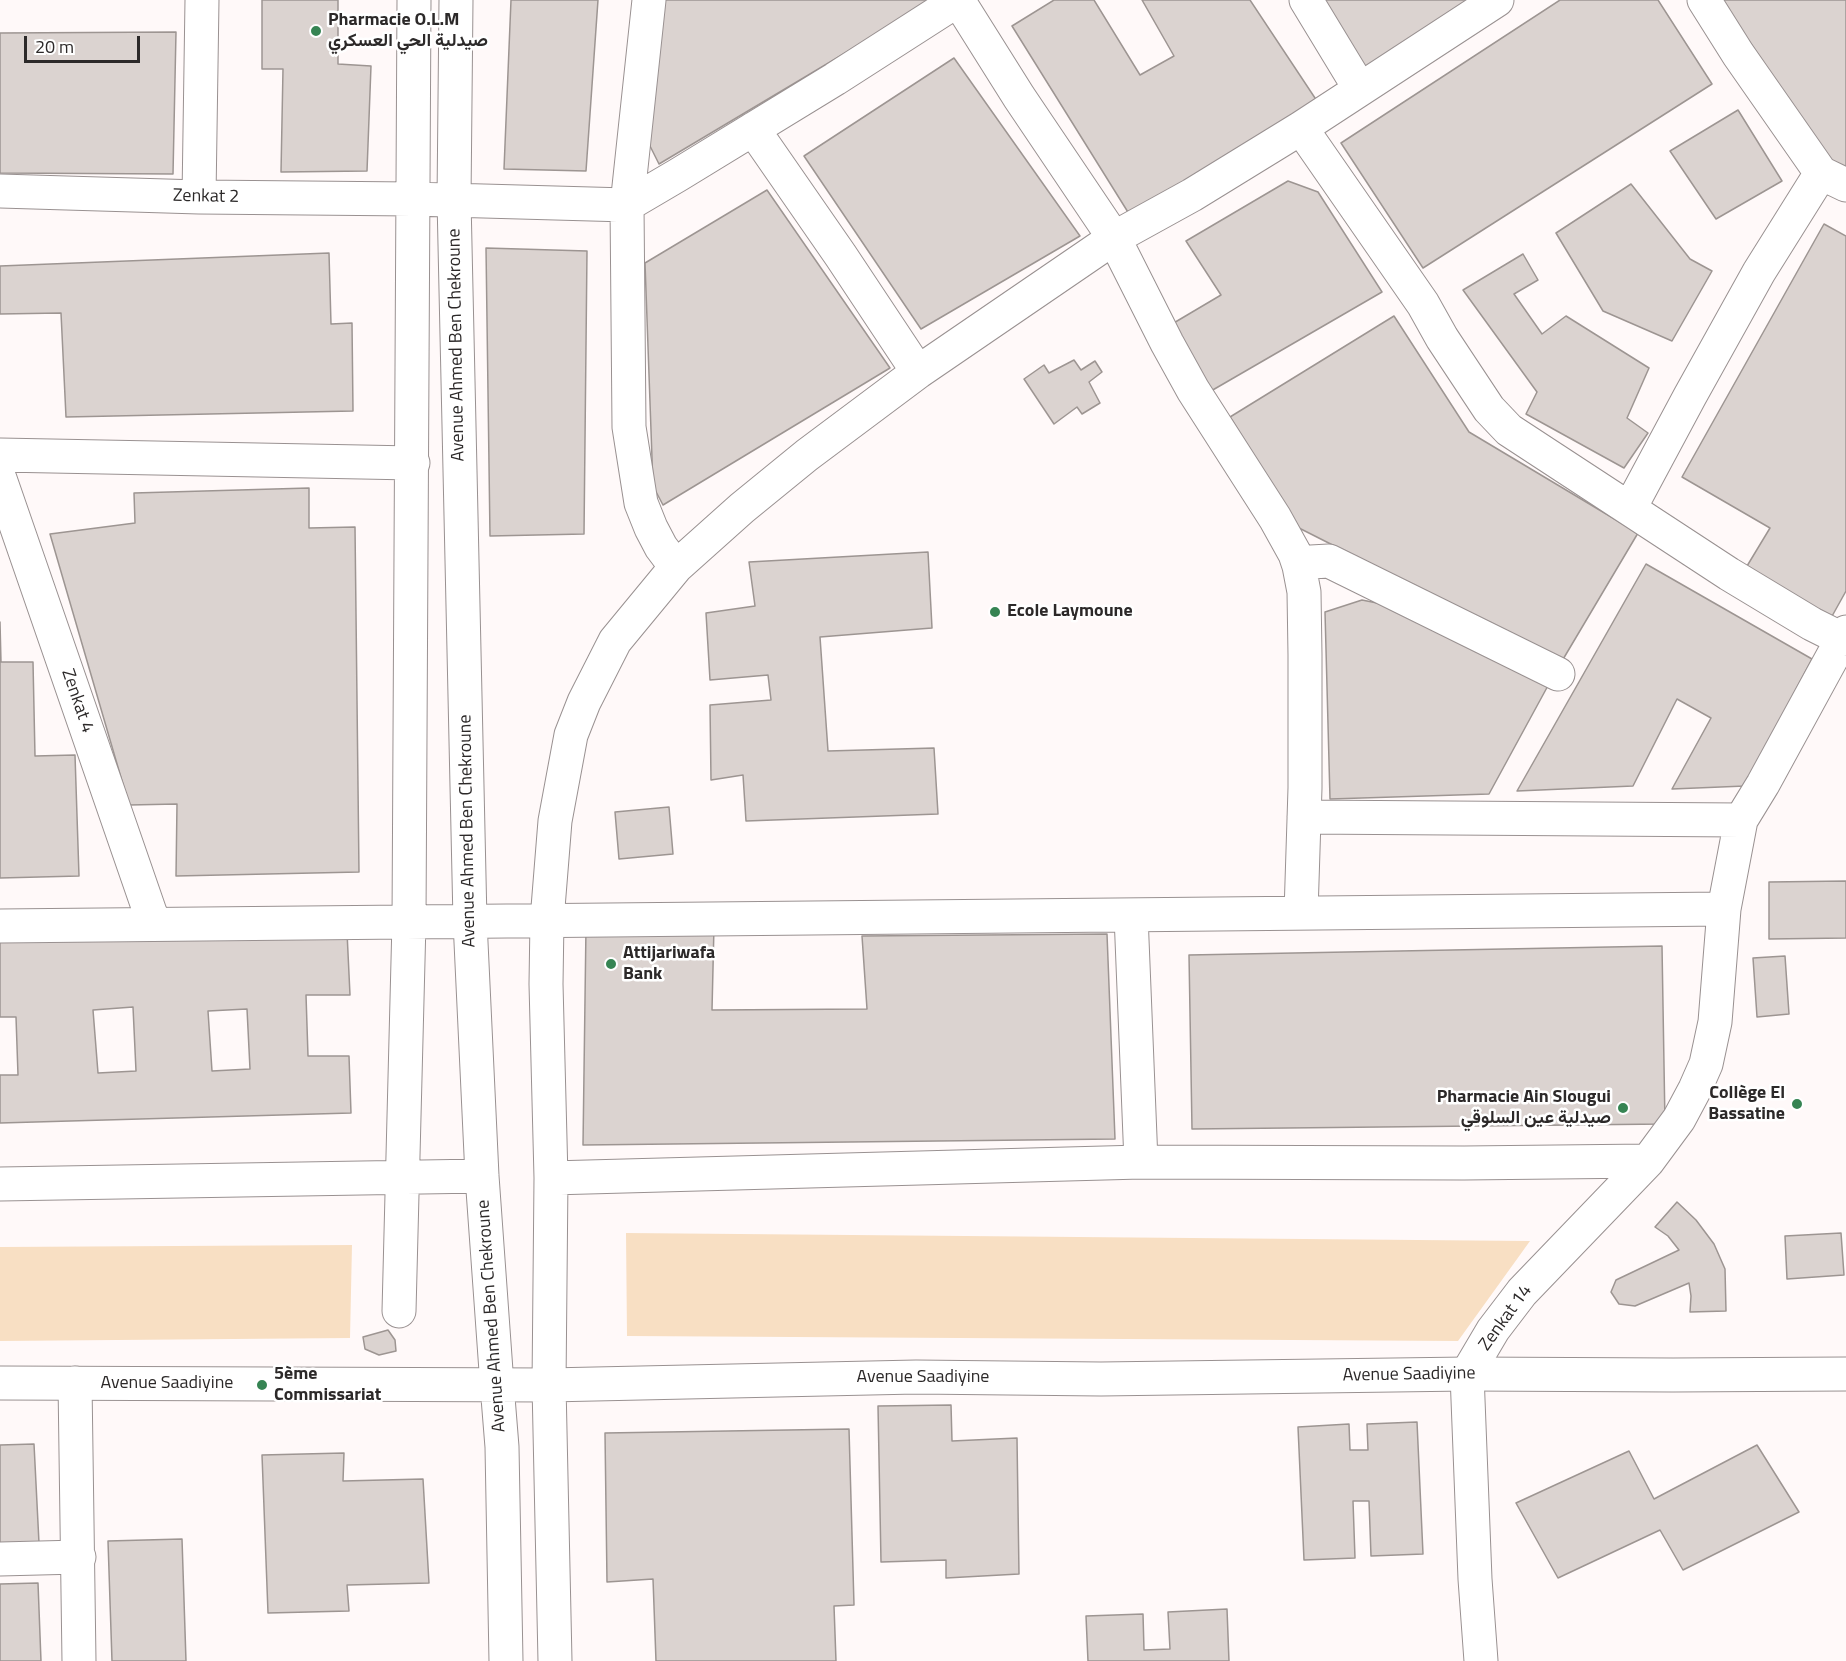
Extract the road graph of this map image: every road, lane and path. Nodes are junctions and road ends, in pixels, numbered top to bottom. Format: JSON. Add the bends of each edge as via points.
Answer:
{"nodes":[{"id":1,"x":202,"y":0,"type":"edge"},
{"id":2,"x":414,"y":0,"type":"edge"},
{"id":3,"x":456,"y":0,"type":"edge"},
{"id":4,"x":649,"y":0,"type":"edge"},
{"id":5,"x":958,"y":0,"type":"edge"},
{"id":6,"x":1306,"y":0,"type":"edge"},
{"id":7,"x":1497,"y":0,"type":"edge"},
{"id":8,"x":1704,"y":0,"type":"edge"},
{"id":9,"x":1360,"y":89,"type":"junction"},
{"id":10,"x":1301,"y":128,"type":"junction"},
{"id":11,"x":753,"y":129,"type":"junction"},
{"id":12,"x":1834,"y":179,"type":"edge"},
{"id":13,"x":0,"y":191,"type":"edge"},
{"id":14,"x":199,"y":197,"type":"junction"},
{"id":15,"x":412,"y":199,"type":"junction"},
{"id":16,"x":454,"y":200,"type":"junction"},
{"id":17,"x":627,"y":205,"type":"junction"},
{"id":18,"x":1114,"y":238,"type":"junction"},
{"id":19,"x":918,"y":372,"type":"junction"},
{"id":20,"x":0,"y":455,"type":"edge"},
{"id":21,"x":413,"y":463,"type":"junction"},
{"id":22,"x":0,"y":478,"type":"edge"},
{"id":23,"x":1629,"y":508,"type":"junction"},
{"id":24,"x":1299,"y":566,"type":"junction"},
{"id":25,"x":676,"y":567,"type":"junction"},
{"id":26,"x":1844,"y":636,"type":"edge"},
{"id":27,"x":1558,"y":674,"type":"dead end"},
{"id":28,"x":1304,"y":817,"type":"junction"},
{"id":29,"x":1741,"y":820,"type":"junction"},
{"id":30,"x":1724,"y":909,"type":"junction"},
{"id":31,"x":1301,"y":914,"type":"junction"},
{"id":32,"x":1131,"y":915,"type":"junction"},
{"id":33,"x":547,"y":920,"type":"junction"},
{"id":34,"x":470,"y":921,"type":"junction"},
{"id":35,"x":409,"y":922,"type":"junction"},
{"id":36,"x":154,"y":924,"type":"junction"},
{"id":37,"x":0,"y":926,"type":"edge"},
{"id":38,"x":1648,"y":1161,"type":"junction"},
{"id":39,"x":1141,"y":1162,"type":"junction"},
{"id":40,"x":482,"y":1176,"type":"junction"},
{"id":41,"x":403,"y":1178,"type":"junction"},
{"id":42,"x":551,"y":1178,"type":"junction"},
{"id":43,"x":0,"y":1184,"type":"edge"},
{"id":44,"x":399,"y":1311,"type":"dead end"},
{"id":45,"x":1467,"y":1374,"type":"junction"},
{"id":46,"x":1846,"y":1374,"type":"edge"},
{"id":47,"x":0,"y":1383,"type":"edge"},
{"id":48,"x":75,"y":1383,"type":"junction"},
{"id":49,"x":497,"y":1385,"type":"junction"},
{"id":50,"x":549,"y":1385,"type":"junction"},
{"id":51,"x":79,"y":1557,"type":"junction"},
{"id":52,"x":0,"y":1559,"type":"edge"},
{"id":53,"x":79,"y":1661,"type":"edge"},
{"id":54,"x":506,"y":1661,"type":"edge"},
{"id":55,"x":555,"y":1661,"type":"edge"},
{"id":56,"x":1481,"y":1661,"type":"edge"}],
"edges":[{"from":1,"to":14,"type":"street"},
{"from":2,"to":15,"type":"street"},
{"from":3,"to":16,"type":"street","name":"Avenue Ahmed Ben Chekroune"},
{"from":4,"to":17,"type":"street"},
{"from":5,"to":11,"type":"street"},
{"from":5,"to":18,"type":"street"},
{"from":6,"to":9,"type":"street"},
{"from":7,"to":9,"type":"street"},
{"from":8,"to":12,"type":"street","via":[[1738,54]]},
{"from":9,"to":10,"type":"street"},
{"from":10,"to":18,"type":"street"},
{"from":10,"to":23,"type":"street","via":[[1423,304],[1489,409],[1509,430]]},
{"from":11,"to":17,"type":"street"},
{"from":11,"to":19,"type":"street"},
{"from":12,"to":23,"type":"street","via":[[1748,291]]},
{"from":13,"to":14,"type":"street","name":"Zenkat 2"},
{"from":14,"to":15,"type":"street","name":"Zenkat 2"},
{"from":15,"to":16,"type":"street","name":"Zenkat 2"},
{"from":15,"to":21,"type":"street"},
{"from":16,"to":17,"type":"street","name":"Zenkat 2"},
{"from":16,"to":34,"type":"street","name":"Avenue Ahmed Ben Chekroune"},
{"from":17,"to":25,"type":"street","via":[[630,437],[642,503],[651,528]]},
{"from":18,"to":19,"type":"street"},
{"from":18,"to":24,"type":"street","via":[[1192,390],[1283,532]]},
{"from":19,"to":25,"type":"street","via":[[807,455]]},
{"from":20,"to":21,"type":"street"},
{"from":21,"to":35,"type":"street"},
{"from":22,"to":36,"type":"street","name":"Zenkat 4"},
{"from":23,"to":26,"type":"street","via":[[1812,624]]},
{"from":24,"to":27,"type":"street","via":[[1329,561]]},
{"from":24,"to":28,"type":"street","via":[[1304,592]]},
{"from":25,"to":33,"type":"street","via":[[615,641],[584,702],[572,735],[555,821]]},
{"from":26,"to":29,"type":"street"},
{"from":28,"to":29,"type":"street"},
{"from":28,"to":31,"type":"street"},
{"from":29,"to":30,"type":"street","name":"Zenkat 14"},
{"from":30,"to":31,"type":"street"},
{"from":30,"to":38,"type":"street","name":"Zenkat 14","via":[[1715,1022],[1706,1064],[1679,1119]]},
{"from":31,"to":32,"type":"street"},
{"from":32,"to":33,"type":"street"},
{"from":32,"to":39,"type":"street"},
{"from":33,"to":34,"type":"street"},
{"from":33,"to":42,"type":"street"},
{"from":34,"to":35,"type":"street"},
{"from":34,"to":40,"type":"street","name":"Avenue Ahmed Ben Chekroune"},
{"from":35,"to":36,"type":"street"},
{"from":35,"to":41,"type":"street"},
{"from":36,"to":37,"type":"street"},
{"from":38,"to":39,"type":"street"},
{"from":38,"to":45,"type":"street","name":"Zenkat 14","via":[[1522,1292]]},
{"from":39,"to":42,"type":"street"},
{"from":40,"to":41,"type":"street"},
{"from":40,"to":49,"type":"street","name":"Avenue Ahmed Ben Chekroune"},
{"from":41,"to":43,"type":"street"},
{"from":41,"to":44,"type":"street"},
{"from":42,"to":50,"type":"street"},
{"from":45,"to":46,"type":"street","name":"Avenue Saadiyine"},
{"from":45,"to":50,"type":"street","name":"Avenue Saadiyine","via":[[1101,1380],[916,1377]]},
{"from":45,"to":56,"type":"street"},
{"from":47,"to":48,"type":"street","name":"Avenue Saadiyine"},
{"from":48,"to":49,"type":"street","name":"Avenue Saadiyine"},
{"from":48,"to":51,"type":"street"},
{"from":49,"to":50,"type":"street","name":"Avenue Saadiyine"},
{"from":49,"to":54,"type":"street","name":"Avenue Ahmed Ben Chekroune"},
{"from":50,"to":55,"type":"street"},
{"from":51,"to":52,"type":"street"},
{"from":51,"to":53,"type":"street"}]}
